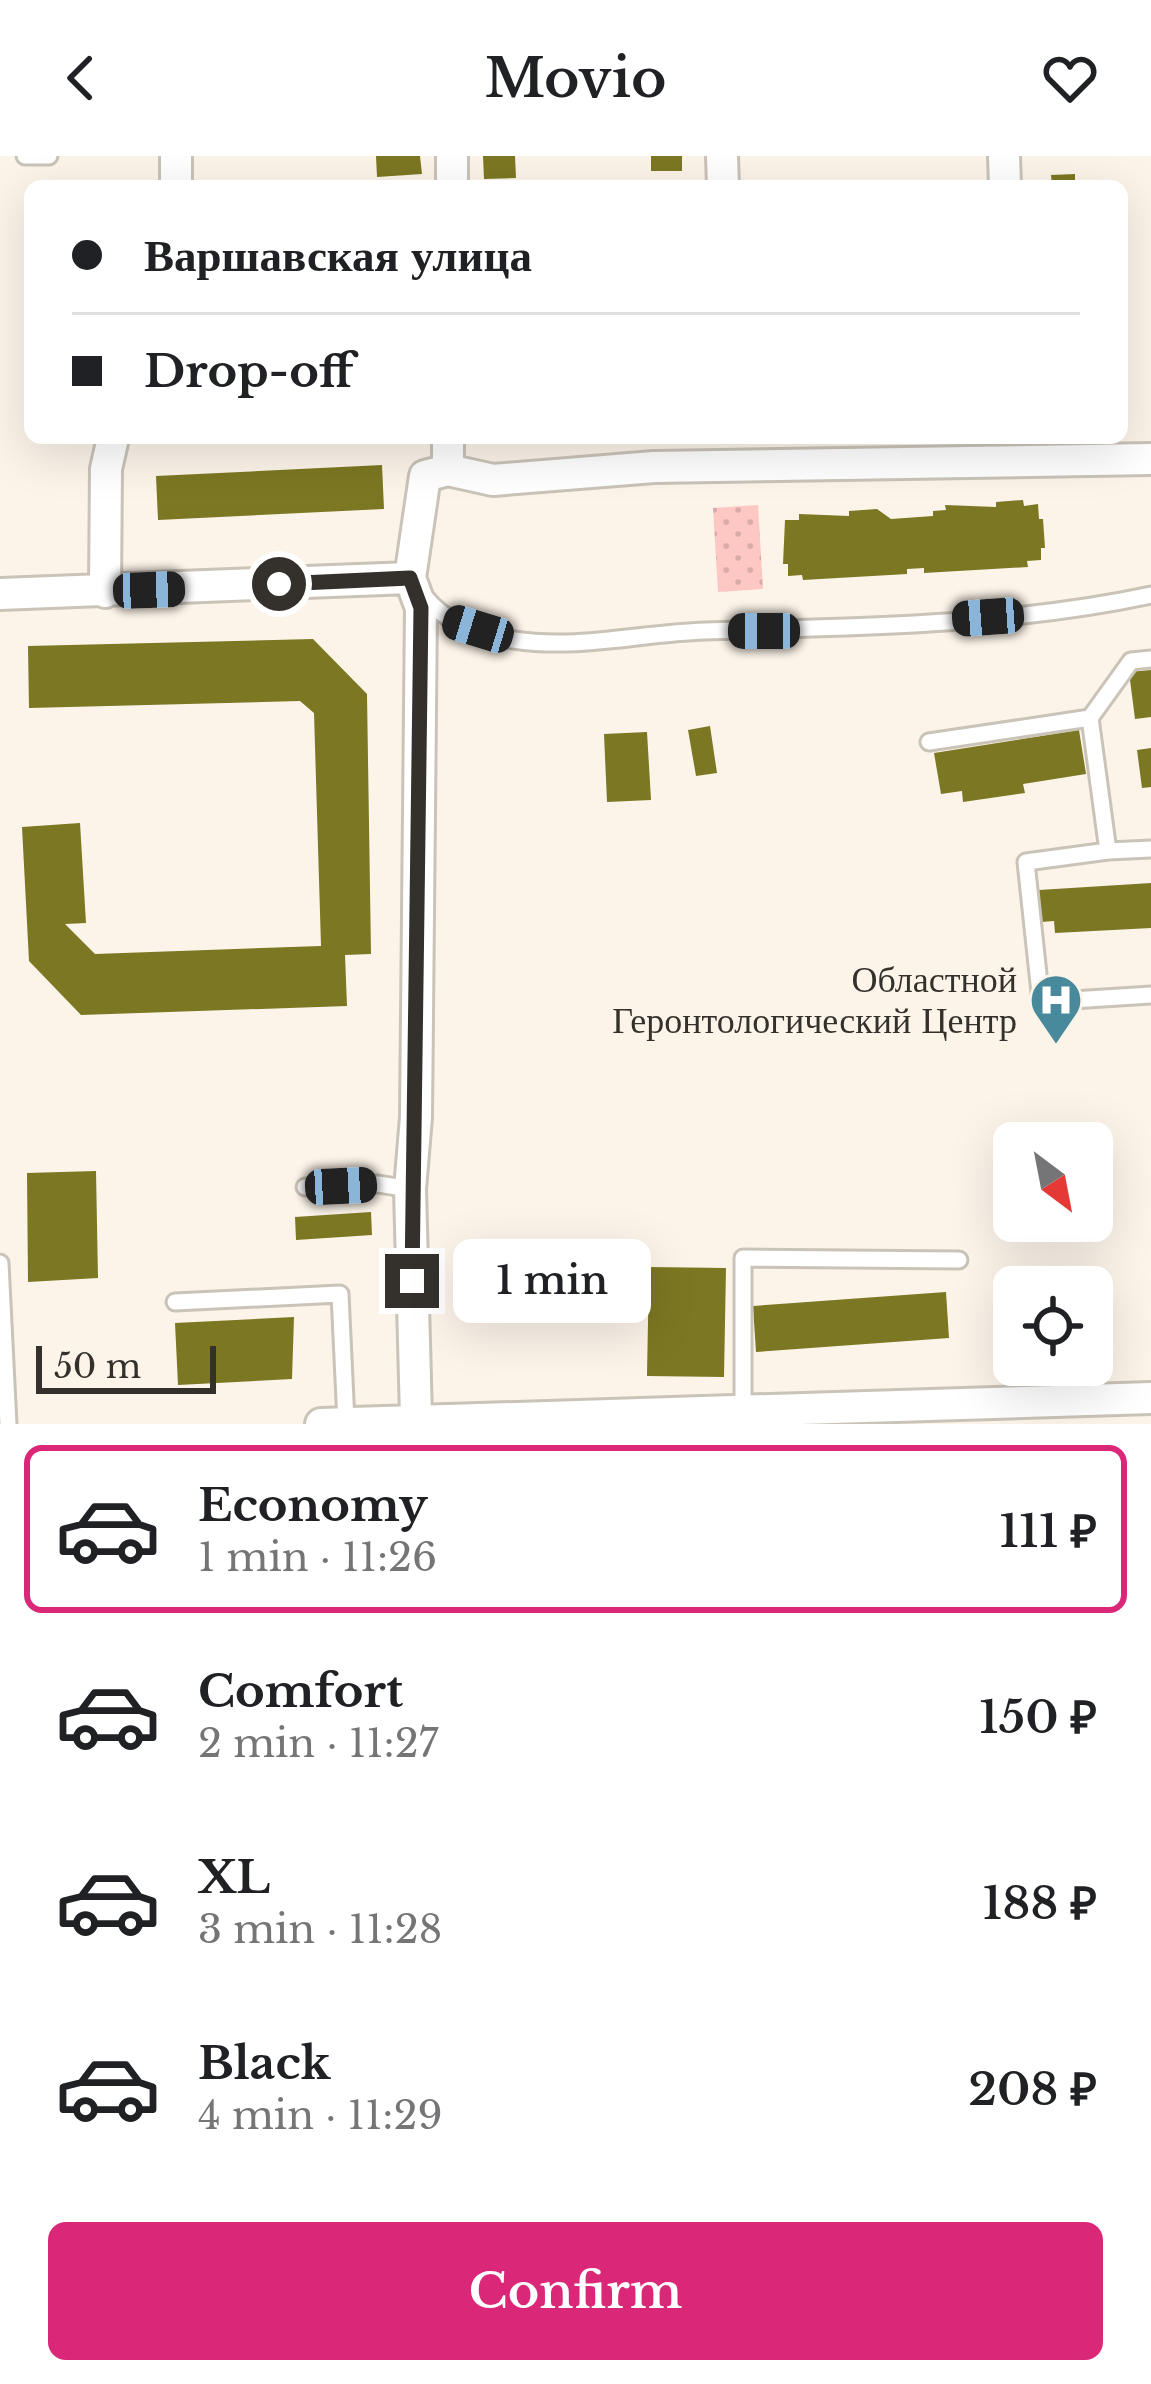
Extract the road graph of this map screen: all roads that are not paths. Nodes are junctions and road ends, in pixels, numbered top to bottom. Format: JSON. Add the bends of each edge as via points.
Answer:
{"nodes":[{"id":1,"x":25,"y":156,"type":"edge"},
{"id":2,"x":49,"y":156,"type":"edge"},
{"id":3,"x":112,"y":444,"type":"edge"},
{"id":4,"x":448,"y":444,"type":"edge"},
{"id":5,"x":1008,"y":450,"type":"edge"},
{"id":6,"x":729,"y":453,"type":"edge"},
{"id":7,"x":1151,"y":459,"type":"edge"},
{"id":8,"x":448,"y":470,"type":"junction"},
{"id":9,"x":410,"y":578,"type":"junction"},
{"id":10,"x":105,"y":592,"type":"junction"},
{"id":11,"x":0,"y":594,"type":"edge"},
{"id":12,"x":1151,"y":595,"type":"edge"},
{"id":13,"x":1151,"y":659,"type":"edge"},
{"id":14,"x":1090,"y":718,"type":"junction"},
{"id":15,"x":929,"y":742,"type":"dead end"},
{"id":16,"x":1151,"y":849,"type":"edge"},
{"id":17,"x":1108,"y":851,"type":"junction"},
{"id":18,"x":1151,"y":995,"type":"edge"},
{"id":19,"x":304,"y":1187,"type":"dead end"},
{"id":20,"x":410,"y":1189,"type":"junction"},
{"id":21,"x":959,"y":1260,"type":"dead end"},
{"id":22,"x":0,"y":1263,"type":"edge"},
{"id":23,"x":176,"y":1302,"type":"dead end"},
{"id":24,"x":1151,"y":1397,"type":"edge"},
{"id":25,"x":743,"y":1414,"type":"junction"},
{"id":26,"x":416,"y":1418,"type":"junction"},
{"id":27,"x":448,"y":1421,"type":"edge"},
{"id":28,"x":333,"y":1423,"type":"edge"},
{"id":29,"x":8,"y":1424,"type":"edge"}],
"edges":[{"from":1,"to":2,"type":"lane"},
{"from":3,"to":10,"type":"street"},
{"from":4,"to":8,"type":"street"},
{"from":5,"to":6,"type":"street"},
{"from":5,"to":7,"type":"street"},
{"from":6,"to":8,"type":"street","via":[[493,480]]},
{"from":8,"to":9,"type":"street","via":[[425,476]]},
{"from":9,"to":10,"type":"street"},
{"from":9,"to":12,"type":"lane","via":[[443,619],[513,640],[603,643],[1083,610]]},
{"from":9,"to":20,"type":"street","via":[[421,608]]},
{"from":10,"to":11,"type":"street"},
{"from":13,"to":14,"type":"lane","via":[[1131,661]]},
{"from":14,"to":15,"type":"lane"},
{"from":14,"to":17,"type":"lane"},
{"from":16,"to":17,"type":"lane"},
{"from":17,"to":18,"type":"lane","via":[[1026,862],[1041,1002]]},
{"from":19,"to":20,"type":"lane"},
{"from":20,"to":26,"type":"street"},
{"from":21,"to":25,"type":"lane","via":[[743,1258]]},
{"from":22,"to":29,"type":"lane"},
{"from":23,"to":28,"type":"lane","via":[[340,1294]]},
{"from":24,"to":25,"type":"street"},
{"from":25,"to":27,"type":"street"},
{"from":26,"to":27,"type":"street"},
{"from":26,"to":28,"type":"street"}]}
